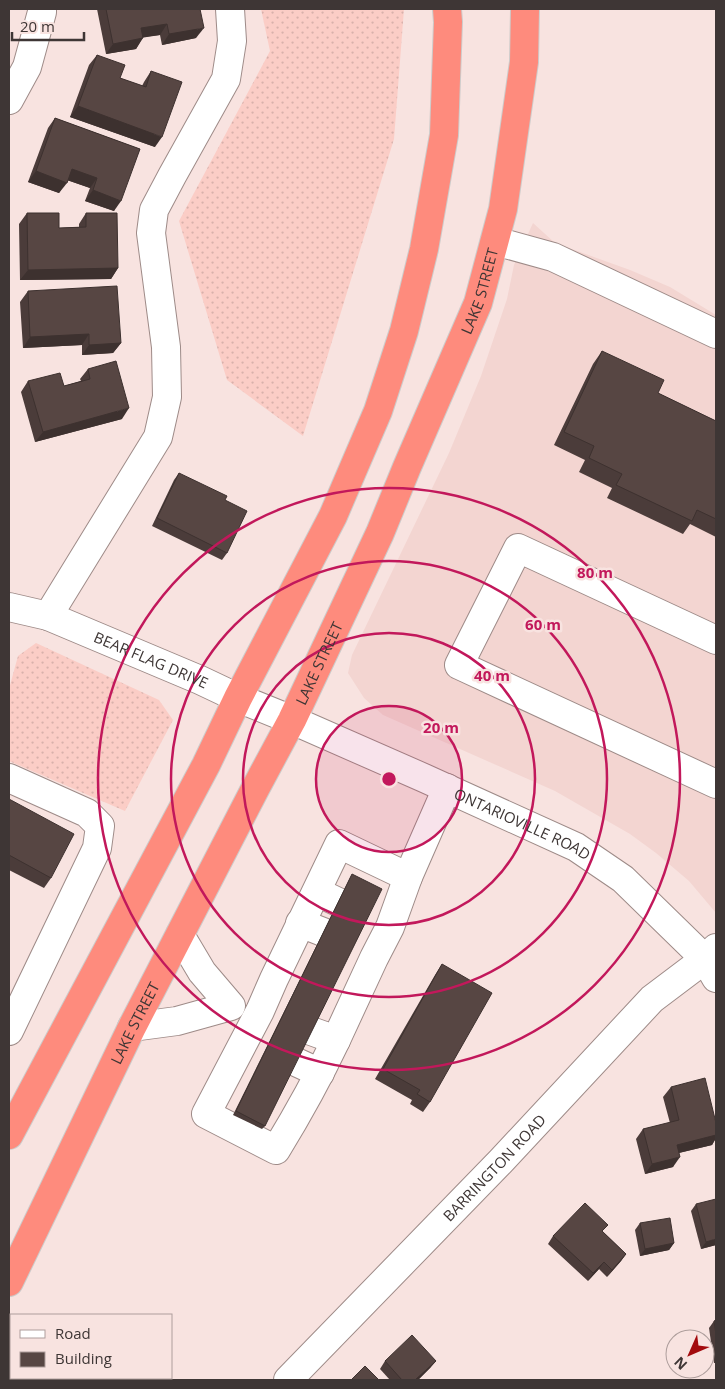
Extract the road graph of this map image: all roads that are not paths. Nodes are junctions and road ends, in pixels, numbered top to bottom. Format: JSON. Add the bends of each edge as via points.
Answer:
{"nodes":[{"id":1,"x":42,"y":9,"type":"edge"},
{"id":2,"x":230,"y":9,"type":"edge"},
{"id":3,"x":447,"y":9,"type":"edge"},
{"id":4,"x":525,"y":9,"type":"edge"},
{"id":5,"x":9,"y":100,"type":"edge"},
{"id":6,"x":495,"y":241,"type":"junction"},
{"id":7,"x":716,"y":334,"type":"edge"},
{"id":8,"x":9,"y":607,"type":"edge"},
{"id":9,"x":48,"y":616,"type":"junction"},
{"id":10,"x":716,"y":640,"type":"edge"},
{"id":11,"x":238,"y":698,"type":"junction"},
{"id":12,"x":292,"y":720,"type":"junction"},
{"id":13,"x":714,"y":776,"type":"edge"},
{"id":14,"x":9,"y":778,"type":"edge"},
{"id":15,"x":447,"y":788,"type":"junction"},
{"id":16,"x":408,"y":877,"type":"junction"},
{"id":17,"x":180,"y":935,"type":"junction"},
{"id":18,"x":712,"y":962,"type":"edge"},
{"id":19,"x":231,"y":1006,"type":"junction"},
{"id":20,"x":270,"y":1015,"type":"junction"},
{"id":21,"x":132,"y":1027,"type":"junction"},
{"id":22,"x":9,"y":1031,"type":"edge"},
{"id":23,"x":9,"y":1135,"type":"edge"},
{"id":24,"x":9,"y":1282,"type":"edge"},
{"id":25,"x":288,"y":1380,"type":"edge"}],
"edges":[{"from":1,"to":5,"type":"street","via":[[27,67]]},
{"from":2,"to":9,"type":"street","via":[[232,41],[226,79],[154,210],[151,233],[166,347],[167,397],[158,437]]},
{"from":3,"to":11,"type":"highway","via":[[444,136],[424,249],[404,331],[378,411],[332,516]]},
{"from":4,"to":6,"type":"highway","name":"LAKE STREET","via":[[524,62],[504,209]]},
{"from":6,"to":7,"type":"street","via":[[553,257]]},
{"from":6,"to":12,"type":"highway","name":"LAKE STREET","via":[[478,303],[380,533]]},
{"from":8,"to":9,"type":"street","name":"BEAR FLAG DRIVE"},
{"from":9,"to":11,"type":"street","name":"BEAR FLAG DRIVE"},
{"from":10,"to":13,"type":"street","via":[[518,548],[460,664]]},
{"from":11,"to":12,"type":"street","name":"BEAR FLAG DRIVE"},
{"from":11,"to":23,"type":"highway","via":[[206,765]]},
{"from":12,"to":15,"type":"street","name":"ONTARIOVILLE ROAD"},
{"from":12,"to":17,"type":"highway","name":"LAKE STREET"},
{"from":14,"to":22,"type":"street","via":[[87,813],[100,826],[97,848]]},
{"from":15,"to":16,"type":"street"},
{"from":15,"to":18,"type":"street","name":"ONTARIOVILLE ROAD","via":[[576,847],[623,879]]},
{"from":16,"to":20,"type":"street","via":[[339,844],[327,897]]},
{"from":16,"to":20,"type":"street","via":[[379,921],[296,1090],[276,1150],[206,1114],[245,1065]]},
{"from":17,"to":19,"type":"street","via":[[202,972]]},
{"from":17,"to":21,"type":"highway","name":"LAKE STREET"},
{"from":18,"to":25,"type":"street","name":"BARRINGTON ROAD","via":[[652,999],[501,1161]]},
{"from":19,"to":20,"type":"street"},
{"from":19,"to":21,"type":"street","via":[[177,1021]]},
{"from":21,"to":24,"type":"highway","name":"LAKE STREET"}]}
